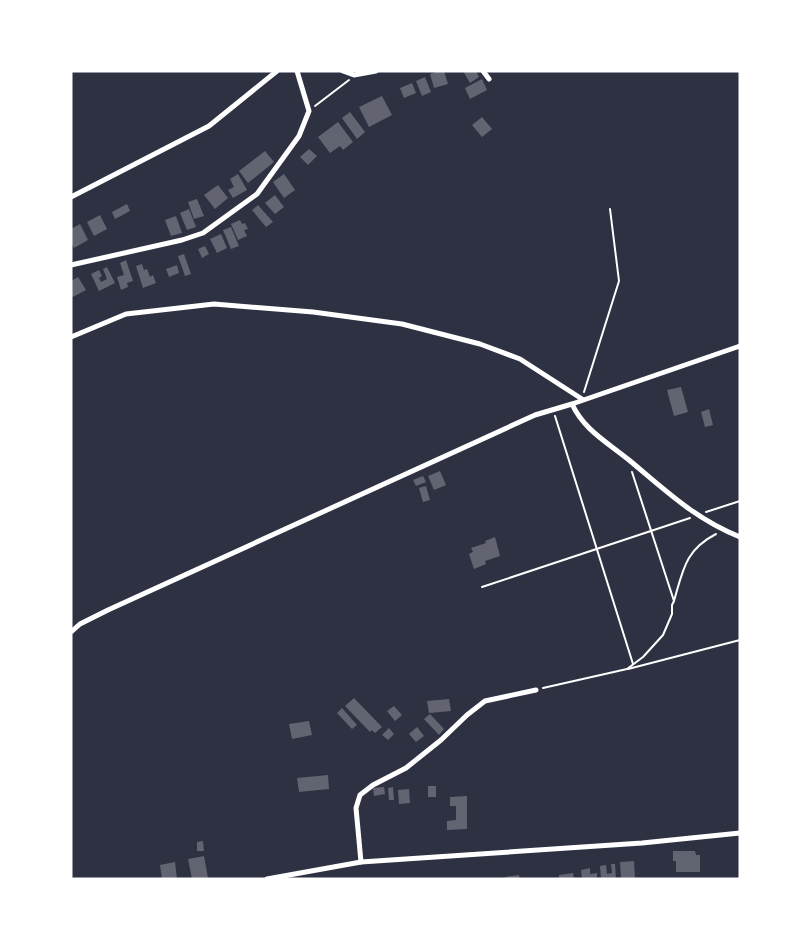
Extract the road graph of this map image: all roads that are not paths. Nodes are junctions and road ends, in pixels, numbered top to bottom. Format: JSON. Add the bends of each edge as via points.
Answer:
{"nodes":[{"id":1,"x":277,"y":71,"type":"edge"},
{"id":2,"x":297,"y":71,"type":"edge"},
{"id":3,"x":343,"y":71,"type":"edge"},
{"id":4,"x":376,"y":71,"type":"edge"},
{"id":5,"x":483,"y":71,"type":"edge"},
{"id":6,"x":489,"y":79,"type":"dead end"},
{"id":7,"x":71,"y":197,"type":"edge"},
{"id":8,"x":71,"y":265,"type":"edge"},
{"id":9,"x":71,"y":338,"type":"edge"},
{"id":10,"x":740,"y":346,"type":"edge"},
{"id":11,"x":582,"y":399,"type":"junction"},
{"id":12,"x":572,"y":404,"type":"junction"},
{"id":13,"x":740,"y":536,"type":"edge"},
{"id":14,"x":71,"y":632,"type":"edge"},
{"id":15,"x":536,"y":690,"type":"road end"},
{"id":16,"x":740,"y":834,"type":"edge"},
{"id":17,"x":360,"y":862,"type":"junction"},
{"id":18,"x":267,"y":879,"type":"edge"}],
"edges":[{"from":1,"to":7,"type":"street","via":[[209,126]]},
{"from":2,"to":8,"type":"street","via":[[309,111],[299,136],[257,194],[204,233]]},
{"from":3,"to":4,"type":"street","via":[[354,75]]},
{"from":5,"to":6,"type":"street"},
{"from":9,"to":11,"type":"street","via":[[126,314],[214,304],[313,312],[402,324],[480,344],[520,359]]},
{"from":10,"to":11,"type":"street"},
{"from":11,"to":12,"type":"street"},
{"from":12,"to":13,"type":"street","via":[[594,433],[680,504],[723,530]]},
{"from":12,"to":14,"type":"street","via":[[535,414],[108,610]]},
{"from":15,"to":17,"type":"street","via":[[485,701],[406,768],[372,785],[360,795],[356,808]]},
{"from":16,"to":17,"type":"street"},
{"from":17,"to":18,"type":"street"}]}
